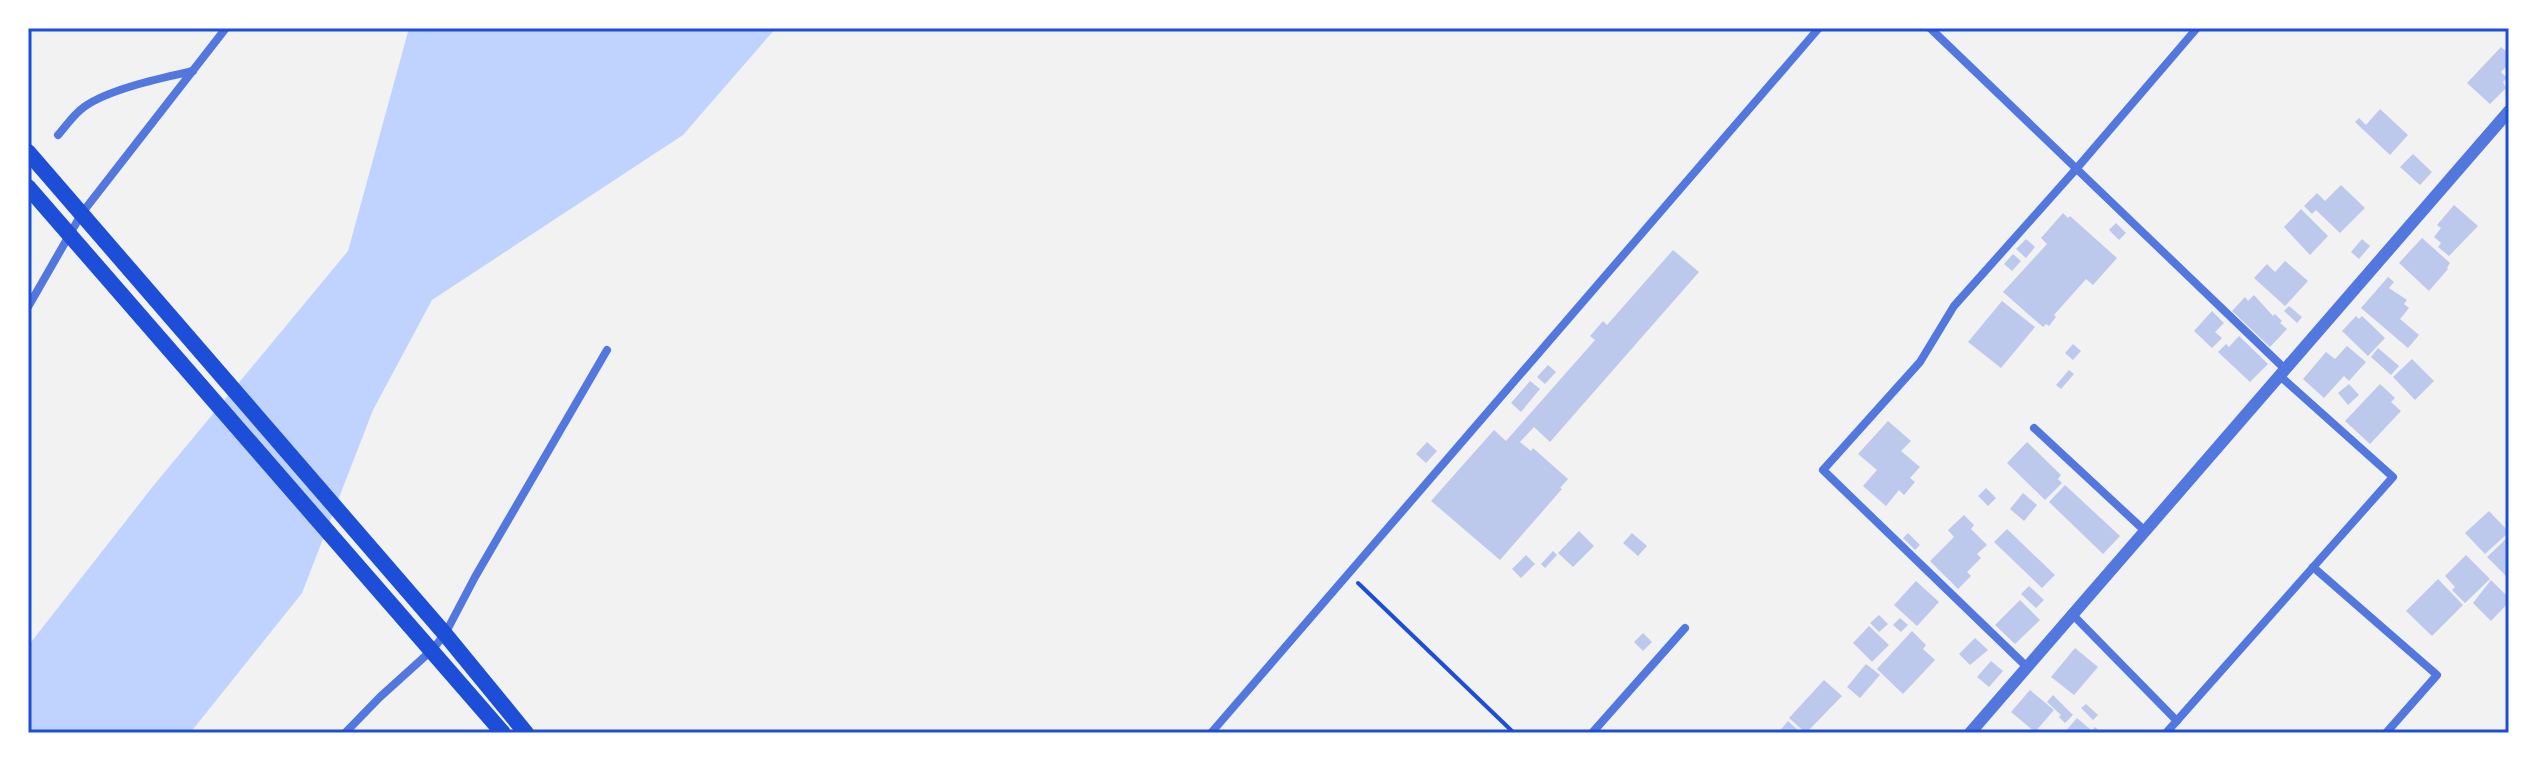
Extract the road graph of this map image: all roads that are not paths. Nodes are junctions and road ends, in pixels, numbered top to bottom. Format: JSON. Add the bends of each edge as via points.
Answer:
{"nodes":[{"id":1,"x":226,"y":28,"type":"edge"},
{"id":2,"x":1819,"y":28,"type":"edge"},
{"id":3,"x":1930,"y":28,"type":"edge"},
{"id":4,"x":2197,"y":28,"type":"edge"},
{"id":5,"x":194,"y":71,"type":"junction"},
{"id":6,"x":2509,"y":111,"type":"edge"},
{"id":7,"x":58,"y":135,"type":"dead end"},
{"id":8,"x":28,"y":152,"type":"edge"},
{"id":9,"x":2077,"y":168,"type":"junction"},
{"id":10,"x":28,"y":187,"type":"edge"},
{"id":11,"x":82,"y":213,"type":"junction"},
{"id":12,"x":75,"y":240,"type":"junction"},
{"id":13,"x":28,"y":307,"type":"edge"},
{"id":14,"x":607,"y":350,"type":"dead end"},
{"id":15,"x":2284,"y":374,"type":"junction"},
{"id":16,"x":2034,"y":428,"type":"dead end"},
{"id":17,"x":2145,"y":531,"type":"junction"},
{"id":18,"x":2313,"y":567,"type":"junction"},
{"id":19,"x":2072,"y":614,"type":"junction"},
{"id":20,"x":440,"y":628,"type":"junction"},
{"id":21,"x":1685,"y":628,"type":"dead end"},
{"id":22,"x":432,"y":650,"type":"junction"},
{"id":23,"x":2027,"y":667,"type":"junction"},
{"id":24,"x":2177,"y":721,"type":"junction"},
{"id":25,"x":345,"y":733,"type":"edge"},
{"id":26,"x":503,"y":733,"type":"edge"},
{"id":27,"x":526,"y":733,"type":"edge"},
{"id":28,"x":1211,"y":733,"type":"edge"},
{"id":29,"x":1592,"y":733,"type":"edge"},
{"id":30,"x":1970,"y":733,"type":"edge"},
{"id":31,"x":2166,"y":733,"type":"edge"},
{"id":32,"x":2386,"y":733,"type":"edge"}],
"edges":[{"from":1,"to":5,"type":"street"},
{"from":2,"to":28,"type":"street"},
{"from":3,"to":9,"type":"street"},
{"from":4,"to":9,"type":"street"},
{"from":5,"to":7,"type":"street","via":[[109,95],[84,107]]},
{"from":5,"to":11,"type":"street"},
{"from":6,"to":15,"type":"street"},
{"from":8,"to":11,"type":"main road"},
{"from":9,"to":15,"type":"street"},
{"from":9,"to":23,"type":"street","via":[[1954,306],[1920,362],[1823,470]]},
{"from":10,"to":12,"type":"main road"},
{"from":11,"to":12,"type":"street"},
{"from":11,"to":20,"type":"main road"},
{"from":12,"to":13,"type":"street"},
{"from":12,"to":22,"type":"main road"},
{"from":14,"to":20,"type":"street"},
{"from":15,"to":17,"type":"street"},
{"from":15,"to":18,"type":"street","via":[[2393,477]]},
{"from":16,"to":17,"type":"street"},
{"from":17,"to":19,"type":"street"},
{"from":18,"to":24,"type":"street"},
{"from":18,"to":32,"type":"street","via":[[2437,675]]},
{"from":19,"to":23,"type":"street"},
{"from":19,"to":24,"type":"street"},
{"from":20,"to":22,"type":"street"},
{"from":20,"to":27,"type":"main road"},
{"from":21,"to":29,"type":"street"},
{"from":22,"to":25,"type":"street"},
{"from":22,"to":26,"type":"main road"},
{"from":23,"to":30,"type":"street"},
{"from":24,"to":31,"type":"street"}]}
